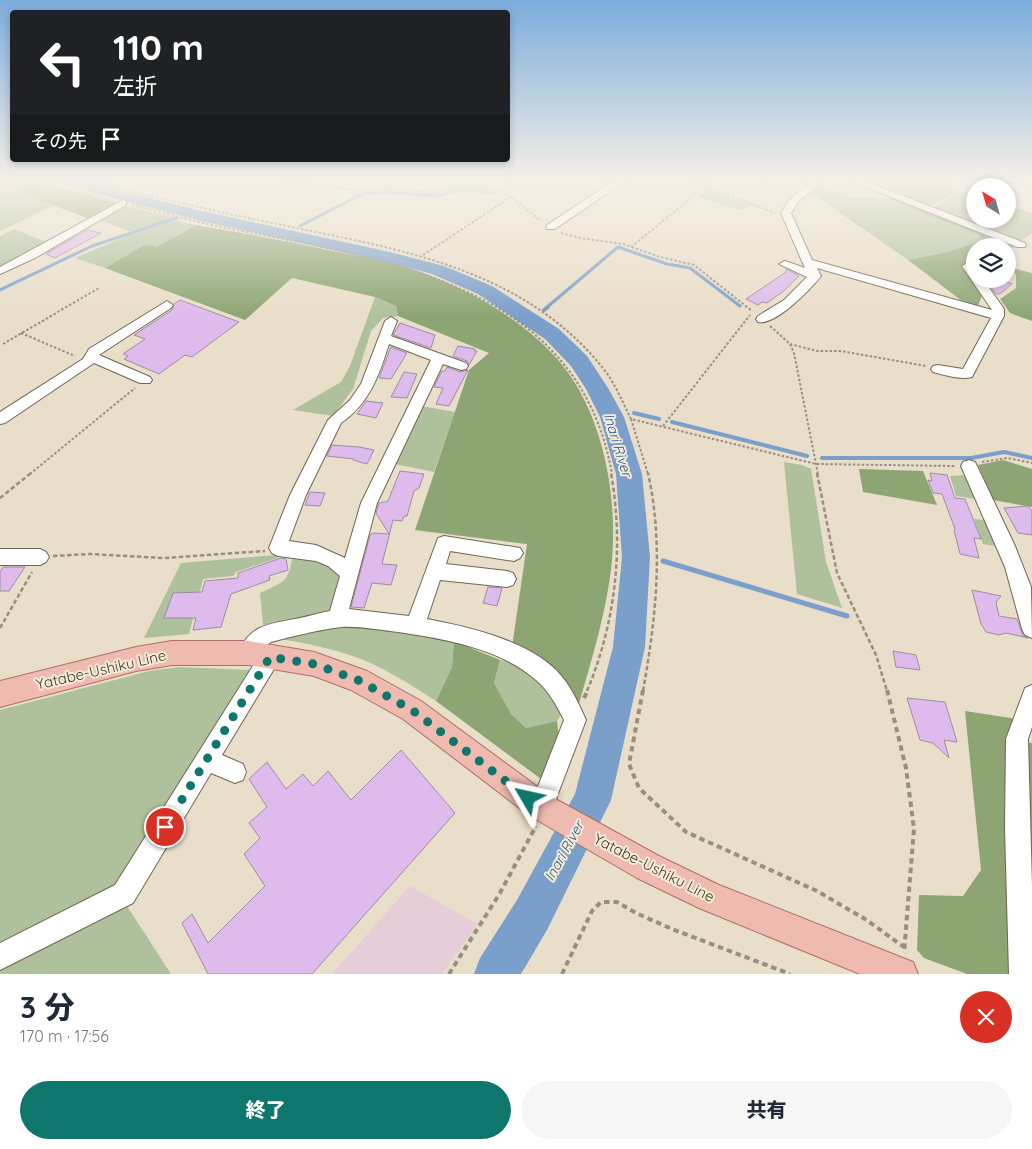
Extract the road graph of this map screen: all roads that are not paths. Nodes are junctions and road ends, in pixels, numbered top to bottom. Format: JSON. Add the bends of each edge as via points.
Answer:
{"nodes":[{"id":1,"x":81,"y":225,"type":"edge"},
{"id":2,"x":790,"y":225,"type":"edge"},
{"id":3,"x":970,"y":225,"type":"edge"},
{"id":4,"x":1032,"y":237,"type":"edge"},
{"id":5,"x":1020,"y":245,"type":"junction"},
{"id":6,"x":1016,"y":247,"type":"edge"},
{"id":7,"x":810,"y":263,"type":"junction"},
{"id":8,"x":785,"y":264,"type":"dead end"},
{"id":9,"x":0,"y":271,"type":"edge"},
{"id":10,"x":815,"y":276,"type":"junction"},
{"id":11,"x":984,"y":288,"type":"edge"},
{"id":12,"x":167,"y":304,"type":"dead end"},
{"id":13,"x":998,"y":316,"type":"junction"},
{"id":14,"x":762,"y":319,"type":"road end"},
{"id":15,"x":391,"y":321,"type":"dead end"},
{"id":16,"x":384,"y":338,"type":"junction"},
{"id":17,"x":439,"y":358,"type":"junction"},
{"id":18,"x":90,"y":359,"type":"junction"},
{"id":19,"x":461,"y":366,"type":"dead end"},
{"id":20,"x":938,"y":369,"type":"road end"},
{"id":21,"x":145,"y":380,"type":"road end"},
{"id":22,"x":0,"y":419,"type":"edge"},
{"id":23,"x":969,"y":466,"type":"road end"},
{"id":24,"x":514,"y":552,"type":"dead end"},
{"id":25,"x":0,"y":557,"type":"edge"},
{"id":26,"x":40,"y":557,"type":"road end"},
{"id":27,"x":434,"y":571,"type":"junction"},
{"id":28,"x":349,"y":573,"type":"junction"},
{"id":29,"x":507,"y":579,"type":"dead end"},
{"id":30,"x":337,"y":619,"type":"junction"},
{"id":31,"x":415,"y":626,"type":"junction"},
{"id":32,"x":1032,"y":629,"type":"edge"},
{"id":33,"x":259,"y":655,"type":"junction"},
{"id":34,"x":0,"y":694,"type":"edge"},
{"id":35,"x":1032,"y":695,"type":"edge"},
{"id":36,"x":207,"y":760,"type":"junction"},
{"id":37,"x":235,"y":772,"type":"dead end"},
{"id":38,"x":544,"y":809,"type":"junction"},
{"id":39,"x":0,"y":957,"type":"edge"},
{"id":40,"x":903,"y":959,"type":"edge"},
{"id":41,"x":1023,"y":974,"type":"edge"}],
"edges":[{"from":1,"to":9,"type":"street","via":[[33,256]]},
{"from":2,"to":7,"type":"street"},
{"from":3,"to":5,"type":"street"},
{"from":4,"to":5,"type":"street"},
{"from":5,"to":6,"type":"street"},
{"from":7,"to":10,"type":"street"},
{"from":7,"to":13,"type":"street"},
{"from":8,"to":10,"type":"street"},
{"from":10,"to":14,"type":"street","via":[[788,302]]},
{"from":11,"to":13,"type":"street","via":[[998,309]]},
{"from":12,"to":18,"type":"street","via":[[94,352]]},
{"from":13,"to":20,"type":"street","via":[[967,374]]},
{"from":15,"to":16,"type":"street"},
{"from":16,"to":17,"type":"street"},
{"from":16,"to":28,"type":"street","via":[[368,386],[361,399],[335,420],[298,495],[278,548],[333,558]]},
{"from":17,"to":19,"type":"street"},
{"from":17,"to":28,"type":"street","via":[[369,503]]},
{"from":18,"to":21,"type":"street"},
{"from":18,"to":22,"type":"street"},
{"from":23,"to":32,"type":"street","via":[[1020,580]]},
{"from":24,"to":27,"type":"street","via":[[444,543]]},
{"from":25,"to":26,"type":"street"},
{"from":27,"to":29,"type":"street"},
{"from":27,"to":31,"type":"street"},
{"from":28,"to":30,"type":"street"},
{"from":30,"to":31,"type":"street"},
{"from":30,"to":33,"type":"street","via":[[265,634],[253,640]]},
{"from":31,"to":38,"type":"street","via":[[453,632],[521,659],[551,680],[566,701],[575,720]]},
{"from":33,"to":34,"type":"main road","name":"Yatabe-Ushiku Line","via":[[172,653],[136,659]]},
{"from":33,"to":36,"type":"street"},
{"from":33,"to":38,"type":"main road","name":"Yatabe-Ushiku Line","via":[[314,664],[358,680],[412,710]]},
{"from":35,"to":41,"type":"street","via":[[1017,739],[1016,828]]},
{"from":36,"to":37,"type":"street"},
{"from":36,"to":39,"type":"street","via":[[124,894]]},
{"from":38,"to":40,"type":"main road","name":"Yatabe-Ushiku Line","via":[[608,846],[710,897]]}]}
